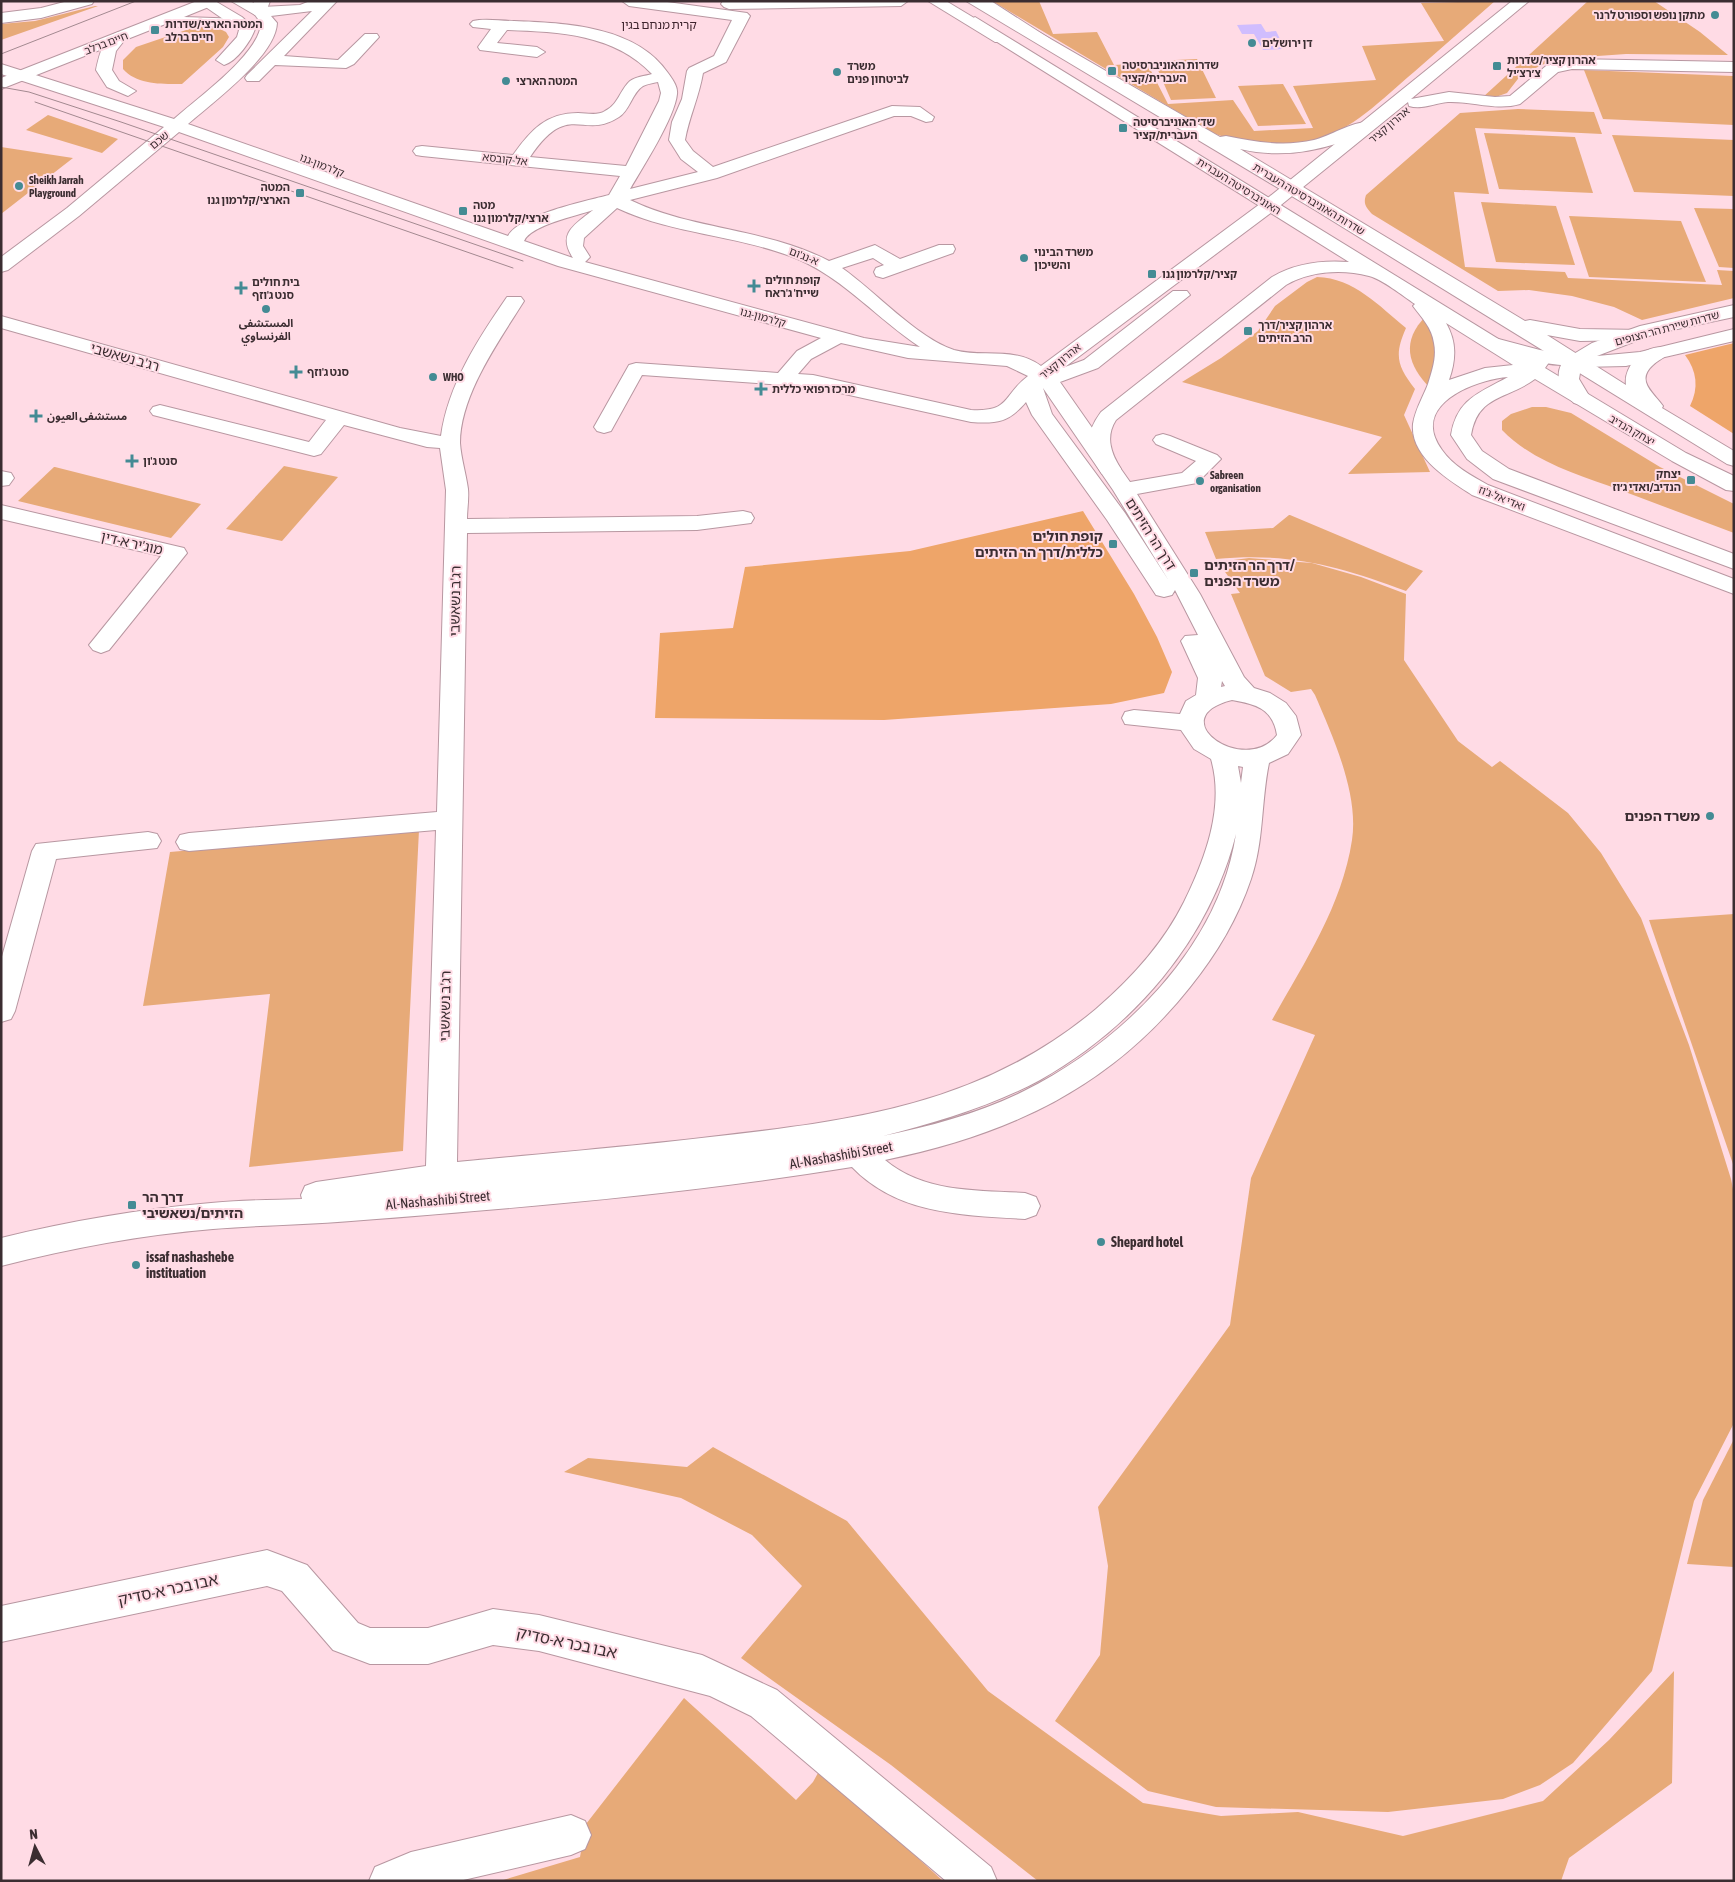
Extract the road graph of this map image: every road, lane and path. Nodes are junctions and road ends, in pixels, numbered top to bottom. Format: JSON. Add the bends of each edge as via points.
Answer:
{"nodes":[{"id":1,"x":87,"y":1,"type":"edge"},
{"id":2,"x":176,"y":1,"type":"edge"},
{"id":3,"x":238,"y":1,"type":"edge"},
{"id":4,"x":328,"y":1,"type":"edge"},
{"id":5,"x":629,"y":1,"type":"edge"},
{"id":6,"x":901,"y":1,"type":"edge"},
{"id":7,"x":935,"y":1,"type":"edge"},
{"id":8,"x":945,"y":1,"type":"edge"},
{"id":9,"x":972,"y":1,"type":"edge"},
{"id":10,"x":980,"y":1,"type":"edge"},
{"id":11,"x":1522,"y":1,"type":"edge"},
{"id":12,"x":1540,"y":1,"type":"edge"},
{"id":13,"x":207,"y":2,"type":"edge"},
{"id":14,"x":729,"y":4,"type":"dead end"},
{"id":15,"x":261,"y":7,"type":"edge"},
{"id":16,"x":1,"y":18,"type":"edge"},
{"id":17,"x":243,"y":24,"type":"junction"},
{"id":18,"x":478,"y":24,"type":"dead end"},
{"id":19,"x":149,"y":26,"type":"junction"},
{"id":20,"x":502,"y":26,"type":"junction"},
{"id":21,"x":119,"y":37,"type":"junction"},
{"id":22,"x":371,"y":37,"type":"dead end"},
{"id":23,"x":1001,"y":39,"type":"junction"},
{"id":24,"x":1042,"y":40,"type":"junction"},
{"id":25,"x":257,"y":49,"type":"junction"},
{"id":26,"x":537,"y":52,"type":"dead end"},
{"id":27,"x":1,"y":54,"type":"edge"},
{"id":28,"x":273,"y":58,"type":"junction"},
{"id":29,"x":44,"y":67,"type":"junction"},
{"id":30,"x":1734,"y":67,"type":"edge"},
{"id":31,"x":1,"y":68,"type":"edge"},
{"id":32,"x":22,"y":68,"type":"junction"},
{"id":33,"x":210,"y":73,"type":"dead end"},
{"id":34,"x":662,"y":76,"type":"junction"},
{"id":35,"x":78,"y":77,"type":"dead end"},
{"id":36,"x":1452,"y":77,"type":"junction"},
{"id":37,"x":95,"y":82,"type":"dead end"},
{"id":38,"x":1,"y":84,"type":"edge"},
{"id":39,"x":1475,"y":99,"type":"junction"},
{"id":40,"x":1415,"y":103,"type":"junction"},
{"id":41,"x":173,"y":106,"type":"joint"},
{"id":42,"x":191,"y":112,"type":"junction"},
{"id":43,"x":926,"y":117,"type":"dead end"},
{"id":44,"x":158,"y":119,"type":"junction"},
{"id":45,"x":176,"y":126,"type":"junction"},
{"id":46,"x":1366,"y":126,"type":"junction"},
{"id":47,"x":1195,"y":132,"type":"junction"},
{"id":48,"x":141,"y":133,"type":"dead end"},
{"id":49,"x":422,"y":151,"type":"dead end"},
{"id":50,"x":518,"y":161,"type":"junction"},
{"id":51,"x":588,"y":168,"type":"junction"},
{"id":52,"x":630,"y":172,"type":"junction"},
{"id":53,"x":711,"y":174,"type":"junction"},
{"id":54,"x":581,"y":188,"type":"junction"},
{"id":55,"x":1291,"y":188,"type":"junction"},
{"id":56,"x":1307,"y":197,"type":"junction"},
{"id":57,"x":615,"y":202,"type":"junction"},
{"id":58,"x":1270,"y":205,"type":"junction"},
{"id":59,"x":575,"y":210,"type":"junction"},
{"id":60,"x":1286,"y":215,"type":"junction"},
{"id":61,"x":523,"y":238,"type":"junction"},
{"id":62,"x":946,"y":249,"type":"dead end"},
{"id":63,"x":581,"y":257,"type":"junction"},
{"id":64,"x":1220,"y":265,"type":"dead end"},
{"id":65,"x":1,"y":266,"type":"edge"},
{"id":66,"x":828,"y":267,"type":"junction"},
{"id":67,"x":899,"y":267,"type":"junction"},
{"id":68,"x":1375,"y":271,"type":"junction"},
{"id":69,"x":879,"y":274,"type":"dead end"},
{"id":70,"x":620,"y":278,"type":"junction"},
{"id":71,"x":1196,"y":283,"type":"dead end"},
{"id":72,"x":1407,"y":291,"type":"junction"},
{"id":73,"x":514,"y":301,"type":"dead end"},
{"id":74,"x":1734,"y":311,"type":"edge"},
{"id":75,"x":1496,"y":312,"type":"junction"},
{"id":76,"x":1,"y":322,"type":"edge"},
{"id":77,"x":1530,"y":332,"type":"junction"},
{"id":78,"x":1635,"y":334,"type":"junction"},
{"id":79,"x":1093,"y":335,"type":"junction"},
{"id":80,"x":1734,"y":335,"type":"edge"},
{"id":81,"x":838,"y":337,"type":"junction"},
{"id":82,"x":908,"y":352,"type":"junction"},
{"id":83,"x":1658,"y":352,"type":"junction"},
{"id":84,"x":958,"y":357,"type":"junction"},
{"id":85,"x":1004,"y":359,"type":"junction"},
{"id":86,"x":1538,"y":364,"type":"junction"},
{"id":87,"x":1572,"y":368,"type":"junction"},
{"id":88,"x":784,"y":378,"type":"junction"},
{"id":89,"x":1041,"y":380,"type":"junction"},
{"id":90,"x":1581,"y":400,"type":"junction"},
{"id":91,"x":1430,"y":405,"type":"junction"},
{"id":92,"x":160,"y":411,"type":"dead end"},
{"id":93,"x":339,"y":418,"type":"junction"},
{"id":94,"x":604,"y":426,"type":"dead end"},
{"id":95,"x":1163,"y":440,"type":"dead end"},
{"id":96,"x":450,"y":443,"type":"junction"},
{"id":97,"x":1705,"y":444,"type":"junction"},
{"id":98,"x":1734,"y":460,"type":"edge"},
{"id":99,"x":1110,"y":469,"type":"junction"},
{"id":100,"x":1734,"y":485,"type":"edge"},
{"id":101,"x":1124,"y":490,"type":"junction"},
{"id":102,"x":1,"y":512,"type":"edge"},
{"id":103,"x":743,"y":518,"type":"dead end"},
{"id":104,"x":456,"y":526,"type":"junction"},
{"id":105,"x":1734,"y":562,"type":"edge"},
{"id":106,"x":1734,"y":587,"type":"edge"},
{"id":107,"x":101,"y":645,"type":"dead end"},
{"id":108,"x":1245,"y":694,"type":"junction"},
{"id":109,"x":1208,"y":697,"type":"junction"},
{"id":110,"x":1134,"y":718,"type":"dead end"},
{"id":111,"x":1190,"y":723,"type":"junction"},
{"id":112,"x":1222,"y":755,"type":"junction"},
{"id":113,"x":1258,"y":758,"type":"junction"},
{"id":114,"x":449,"y":820,"type":"junction"},
{"id":115,"x":148,"y":841,"type":"dead end"},
{"id":116,"x":189,"y":842,"type":"dead end"},
{"id":117,"x":1,"y":1011,"type":"edge"},
{"id":118,"x":858,"y":1153,"type":"junction"},
{"id":119,"x":441,"y":1178,"type":"junction"},
{"id":120,"x":403,"y":1204,"type":"junction"},
{"id":121,"x":1025,"y":1206,"type":"dead end"},
{"id":122,"x":212,"y":1216,"type":"junction"},
{"id":123,"x":1,"y":1252,"type":"edge"},
{"id":124,"x":1,"y":1624,"type":"edge"},
{"id":125,"x":571,"y":1835,"type":"dead end"},
{"id":126,"x":389,"y":1881,"type":"edge"},
{"id":127,"x":977,"y":1881,"type":"edge"}],
"edges":[{"from":1,"to":16,"type":"main road","via":[[41,13]]},
{"from":2,"to":32,"type":"main road","name":"חיים ברלב"},
{"from":3,"to":15,"type":"main road"},
{"from":4,"to":15,"type":"main road","via":[[301,9]]},
{"from":4,"to":28,"type":"main road"},
{"from":5,"to":53,"type":"main road","via":[[742,16],[720,59],[695,71],[690,99],[677,132],[683,151]]},
{"from":6,"to":14,"type":"main road"},
{"from":7,"to":23,"type":"main road"},
{"from":8,"to":23,"type":"main road","name":"האוניברסיטה העברית"},
{"from":9,"to":24,"type":"main road"},
{"from":10,"to":24,"type":"main road"},
{"from":11,"to":46,"type":"main road","name":"אהרון קציר"},
{"from":12,"to":36,"type":"main road","name":"אהרון קציר"},
{"from":13,"to":17,"type":"main road"},
{"from":13,"to":19,"type":"main road","name":"חיים ברלב"},
{"from":15,"to":25,"type":"main road","name":"שכם","via":[[270,30]]},
{"from":17,"to":19,"type":"main road","via":[[193,21]]},
{"from":17,"to":33,"type":"main road","via":[[247,29],[244,38]]},
{"from":18,"to":20,"type":"main road"},
{"from":19,"to":21,"type":"main road","name":"חיים ברלב"},
{"from":20,"to":26,"type":"main road","via":[[486,48]]},
{"from":20,"to":34,"type":"main road","via":[[600,35],[624,44],[647,60]]},
{"from":21,"to":29,"type":"main road","name":"חיים ברלב"},
{"from":21,"to":37,"type":"main road","via":[[108,50],[104,70],[113,84],[136,94]]},
{"from":22,"to":28,"type":"main road","via":[[343,64],[332,66]]},
{"from":23,"to":58,"type":"main road","name":"האוניברסיטה העברית"},
{"from":24,"to":47,"type":"main road","name":"שדרות האוניברסיטה העברית"},
{"from":25,"to":28,"type":"main road"},
{"from":25,"to":42,"type":"main road","name":"שכם"},
{"from":27,"to":32,"type":"main road"},
{"from":28,"to":42,"type":"main road","via":[[240,89]]},
{"from":29,"to":32,"type":"main road","name":"חיים ברלב"},
{"from":29,"to":35,"type":"main road"},
{"from":30,"to":39,"type":"main road","via":[[1572,64],[1552,69],[1514,101]]},
{"from":31,"to":32,"type":"main road"},
{"from":32,"to":38,"type":"main road","name":"חיים ברלב"},
{"from":32,"to":44,"type":"main road","name":"קלרמון-גנו"},
{"from":34,"to":50,"type":"main road","via":[[637,83],[619,109],[609,116],[566,118],[545,126]]},
{"from":34,"to":52,"type":"main road","via":[[669,92],[668,101]]},
{"from":36,"to":39,"type":"main road"},
{"from":36,"to":40,"type":"main road","name":"אהרון קציר"},
{"from":39,"to":40,"type":"main road","via":[[1441,98]]},
{"from":40,"to":56,"type":"main road","name":"אהרון קציר"},
{"from":41,"to":42,"type":"main road","name":"קלרמון-גנו"},
{"from":41,"to":44,"type":"main road","name":"שכם"},
{"from":42,"to":45,"type":"main road","name":"שכם"},
{"from":42,"to":61,"type":"main road","name":"קלרמון-גנו","via":[[365,181]]},
{"from":43,"to":53,"type":"main road","via":[[914,111],[892,111]]},
{"from":44,"to":45,"type":"main road","name":"קלרמון-גנו"},
{"from":44,"to":48,"type":"main road","name":"שכם"},
{"from":45,"to":61,"type":"main road","name":"קלרמון-גנו"},
{"from":45,"to":65,"type":"main road","name":"שכם"},
{"from":46,"to":47,"type":"main road","via":[[1325,144],[1286,150],[1251,147]]},
{"from":46,"to":55,"type":"main road","name":"אהרון קציר"},
{"from":47,"to":55,"type":"main road","name":"שדרות האוניברסיטה העברית"},
{"from":49,"to":50,"type":"main road","name":"אל-קובסא"},
{"from":50,"to":51,"type":"main road","name":"אל-קובסא"},
{"from":51,"to":52,"type":"main road","name":"אל-קובסא"},
{"from":51,"to":54,"type":"main road"},
{"from":52,"to":57,"type":"main road"},
{"from":53,"to":57,"type":"main road","via":[[669,189]]},
{"from":54,"to":57,"type":"main road","via":[[605,190]]},
{"from":54,"to":59,"type":"main road"},
{"from":55,"to":56,"type":"main road","name":"שדרות האוניברסיטה העברית"},
{"from":55,"to":58,"type":"main road","name":"אהרון קציר"},
{"from":56,"to":60,"type":"main road","name":"אהרון קציר"},
{"from":56,"to":75,"type":"main road","name":"שדרות האוניברסיטה העברית"},
{"from":57,"to":59,"type":"main road"},
{"from":57,"to":61,"type":"main road"},
{"from":57,"to":63,"type":"main road","via":[[575,238],[574,246]]},
{"from":57,"to":66,"type":"main road","name":"א-נג'ום","via":[[780,247]]},
{"from":58,"to":60,"type":"main road","name":"האוניברסיטה העברית"},
{"from":58,"to":79,"type":"main road","name":"אהרון קציר"},
{"from":59,"to":61,"type":"main road","via":[[544,220]]},
{"from":60,"to":64,"type":"main road","name":"אהרון קציר"},
{"from":60,"to":68,"type":"main road","name":"האוניברסיטה העברית"},
{"from":61,"to":63,"type":"main road","name":"קלרמון-גנו"},
{"from":61,"to":70,"type":"main road","name":"קלרמון-גנו","via":[[565,262]]},
{"from":62,"to":67,"type":"main road"},
{"from":63,"to":70,"type":"main road","name":"קלרמון-גנו"},
{"from":66,"to":67,"type":"main road","via":[[875,251]]},
{"from":66,"to":84,"type":"main road","name":"א-נג'ום","via":[[922,339]]},
{"from":67,"to":69,"type":"main road"},
{"from":68,"to":72,"type":"main road","name":"האוניברסיטה העברית"},
{"from":68,"to":99,"type":"main road","via":[[1313,267],[1300,269],[1279,281],[1108,416],[1098,443]]},
{"from":70,"to":81,"type":"main road","name":"קלרמון-גנו"},
{"from":71,"to":89,"type":"main road","name":"אהרון קציר","via":[[1091,364]]},
{"from":72,"to":86,"type":"main road","name":"האוניברסיטה העברית","via":[[1491,343]]},
{"from":72,"to":91,"type":"main road","name":"ואדי אל-ג'וז","via":[[1432,315],[1445,344],[1446,364]]},
{"from":73,"to":96,"type":"main road","via":[[458,400]]},
{"from":74,"to":78,"type":"main road","name":"שדרות שיירת הר הצופים"},
{"from":75,"to":77,"type":"main road","name":"שדרות האוניברסיטה העברית"},
{"from":75,"to":78,"type":"main road","via":[[1533,327],[1561,333],[1595,336]]},
{"from":76,"to":93,"type":"main road","name":"רג'ב נשאשבי"},
{"from":77,"to":86,"type":"main road","via":[[1539,345]]},
{"from":77,"to":87,"type":"main road","name":"שדרות האוניברסיטה העברית"},
{"from":78,"to":87,"type":"main road","name":"שדרות שיירת הר הצופים","via":[[1602,346]]},
{"from":79,"to":85,"type":"main road","via":[[1052,353]]},
{"from":79,"to":89,"type":"main road","name":"אהרון קציר"},
{"from":80,"to":83,"type":"main road","name":"שדרות שיירת הר הצופים"},
{"from":81,"to":82,"type":"main road","name":"קלרמון-גנו"},
{"from":81,"to":88,"type":"main road","via":[[804,355]]},
{"from":82,"to":84,"type":"main road","name":"קלרמון-גנו"},
{"from":82,"to":89,"type":"main road","name":"קלרמון-גנו"},
{"from":83,"to":87,"type":"main road","name":"שדרות שיירת הר הצופים"},
{"from":83,"to":97,"type":"main road","via":[[1636,369],[1640,393]]},
{"from":84,"to":85,"type":"main road","name":"קלרמון-גנו"},
{"from":85,"to":89,"type":"main road","name":"קלרמון-גנו","via":[[1023,364]]},
{"from":86,"to":87,"type":"main road"},
{"from":86,"to":90,"type":"main road","name":"יצחק הנדיב"},
{"from":86,"to":91,"type":"main road","via":[[1475,376],[1446,389]]},
{"from":86,"to":105,"type":"main road","name":"ואדי אל-ג'וז","via":[[1484,397],[1465,415],[1461,435],[1474,455],[1501,474]]},
{"from":87,"to":90,"type":"main road","via":[[1570,384]]},
{"from":87,"to":97,"type":"main road","name":"יצחק הנדיב","via":[[1615,387]]},
{"from":88,"to":89,"type":"main road","via":[[813,381],[985,417],[1008,410]]},
{"from":88,"to":94,"type":"main road","via":[[636,369]]},
{"from":89,"to":99,"type":"main road","name":"דרך הר הזיתים"},
{"from":89,"to":109,"type":"main road","name":"דרך הר הזיתים","via":[[1036,400],[1042,415],[1126,532],[1186,627],[1210,678]]},
{"from":90,"to":100,"type":"main road","name":"יצחק הנדיב","via":[[1671,453]]},
{"from":91,"to":106,"type":"main road","name":"ואדי אל-ג'וז","via":[[1424,418],[1424,433],[1429,446],[1441,462],[1461,479],[1506,500]]},
{"from":92,"to":93,"type":"main road","via":[[314,450]]},
{"from":93,"to":96,"type":"main road","name":"רג'ב נשאשבי","via":[[427,441]]},
{"from":95,"to":101,"type":"main road","via":[[1210,459],[1189,478]]},
{"from":96,"to":104,"type":"main road","name":"רג'ב נשאשבי","via":[[457,490]]},
{"from":97,"to":98,"type":"main road","name":"יצחק הנדיב"},
{"from":99,"to":101,"type":"main road","name":"דרך הר הזיתים"},
{"from":101,"to":108,"type":"main road","name":"דרך הר הזיתים","via":[[1189,594],[1234,681]]},
{"from":102,"to":107,"type":"main road","name":"מוג'יר א-דין","via":[[176,553]]},
{"from":103,"to":104,"type":"main road","via":[[697,523]]},
{"from":104,"to":114,"type":"main road","name":"רג'ב נשאשבי"},
{"from":108,"to":109,"type":"main road","via":[[1232,692]]},
{"from":108,"to":113,"type":"main road","via":[[1258,696],[1279,709],[1289,726],[1285,744]]},
{"from":109,"to":111,"type":"main road","via":[[1192,712]]},
{"from":110,"to":111,"type":"main road"},
{"from":111,"to":112,"type":"main road","via":[[1199,742]]},
{"from":112,"to":113,"type":"main road"},
{"from":112,"to":119,"type":"main road","name":"Al-Nashashibi Street","via":[[1229,784],[1221,840],[1210,874],[1184,927],[1150,976],[1102,1023],[1034,1070],[958,1105],[865,1128],[759,1144]]},
{"from":113,"to":118,"type":"main road","name":"Al-Nashashibi Street","via":[[1243,864],[1231,896],[1188,970],[1146,1018],[1073,1078],[1028,1101],[988,1119],[912,1142]]},
{"from":114,"to":116,"type":"main road"},
{"from":114,"to":119,"type":"main road","name":"רג'ב נשאשבי"},
{"from":115,"to":117,"type":"main road","via":[[45,851]]},
{"from":118,"to":120,"type":"main road","name":"Al-Nashashibi Street","via":[[663,1180]]},
{"from":118,"to":121,"type":"main road","via":[[882,1178],[927,1198]]},
{"from":119,"to":120,"type":"main road","via":[[426,1192]]},
{"from":119,"to":122,"type":"main road","name":"Al-Nashashibi Street","via":[[362,1187]]},
{"from":120,"to":122,"type":"main road","name":"Al-Nashashibi Street"},
{"from":122,"to":123,"type":"main road","name":"Al-Nashashibi Street","via":[[56,1238]]},
{"from":124,"to":127,"type":"main road","name":"אבו בכר א-סדיק","via":[[267,1568],[294,1577],[346,1636],[370,1646],[428,1646],[493,1627],[539,1633],[702,1674],[764,1703]]},
{"from":125,"to":126,"type":"main road","via":[[410,1872]]}]}
